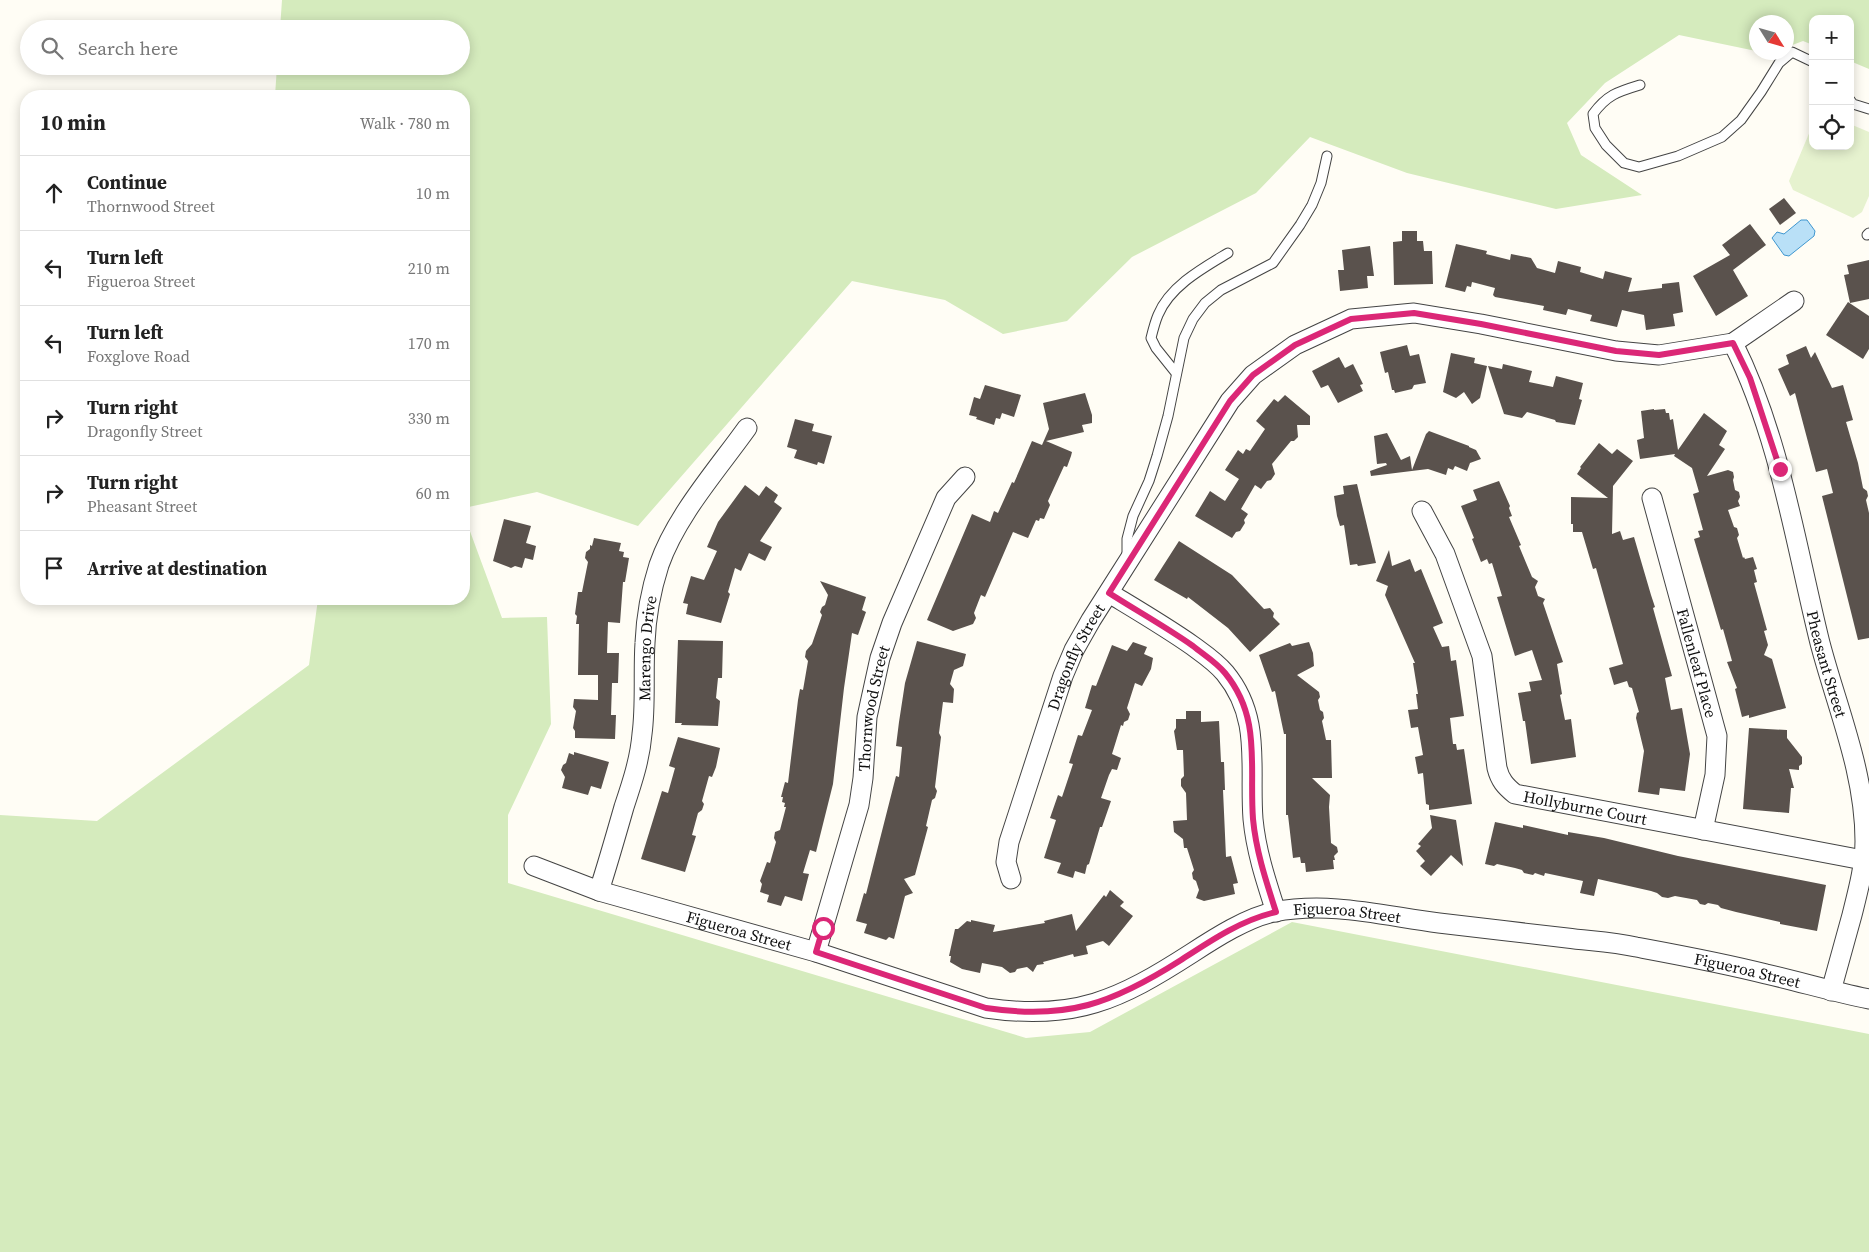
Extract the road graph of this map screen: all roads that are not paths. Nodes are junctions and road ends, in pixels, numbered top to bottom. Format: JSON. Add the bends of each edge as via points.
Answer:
{"nodes":[{"id":1,"x":1809,"y":60,"type":"edge"},
{"id":2,"x":1640,"y":85,"type":"dead end"},
{"id":3,"x":1854,"y":104,"type":"edge"},
{"id":4,"x":1869,"y":109,"type":"edge"},
{"id":5,"x":1327,"y":156,"type":"dead end"},
{"id":6,"x":1228,"y":253,"type":"dead end"},
{"id":7,"x":1794,"y":301,"type":"dead end"},
{"id":8,"x":1733,"y":343,"type":"junction"},
{"id":9,"x":1176,"y":373,"type":"junction"},
{"id":10,"x":747,"y":428,"type":"dead end"},
{"id":11,"x":965,"y":477,"type":"dead end"},
{"id":12,"x":1652,"y":498,"type":"dead end"},
{"id":13,"x":1422,"y":511,"type":"dead end"},
{"id":14,"x":1128,"y":564,"type":"junction"},
{"id":15,"x":1109,"y":593,"type":"junction"},
{"id":16,"x":1703,"y":830,"type":"junction"},
{"id":17,"x":1863,"y":860,"type":"junction"},
{"id":18,"x":534,"y":866,"type":"dead end"},
{"id":19,"x":1011,"y":879,"type":"dead end"},
{"id":20,"x":600,"y":891,"type":"junction"},
{"id":21,"x":1276,"y":912,"type":"junction"},
{"id":22,"x":816,"y":952,"type":"junction"},
{"id":23,"x":1831,"y":991,"type":"junction"},
{"id":24,"x":1869,"y":999,"type":"edge"}],
"edges":[{"from":1,"to":2,"type":"lane","via":[[1792,52],[1779,63],[1741,120],[1722,137],[1678,156],[1639,167],[1624,163],[1616,156],[1594,128],[1592,114],[1603,100]]},
{"from":3,"to":4,"type":"lane"},
{"from":5,"to":9,"type":"lane","via":[[1321,183],[1300,225],[1273,263],[1222,290],[1205,303],[1184,338]]},
{"from":6,"to":9,"type":"lane","via":[[1175,290],[1158,313],[1151,338]]},
{"from":7,"to":8,"type":"street"},
{"from":8,"to":14,"type":"street","name":"Dragonfly Street","via":[[1659,355],[1616,351],[1414,313],[1351,319],[1295,345],[1253,375],[1230,401]]},
{"from":8,"to":17,"type":"street","name":"Pheasant Street","via":[[1750,378],[1780,469],[1820,643],[1856,768],[1864,806],[1866,842]]},
{"from":9,"to":14,"type":"lane","via":[[1157,456],[1127,539]]},
{"from":10,"to":20,"type":"street","name":"Marengo Drive","via":[[688,510],[660,564],[647,620],[642,734],[637,765]]},
{"from":11,"to":22,"type":"street","name":"Thornwood Street","via":[[946,498],[880,658],[867,717],[859,805]]},
{"from":12,"to":16,"type":"street","name":"Fallenleaf Place","via":[[1718,736],[1715,776]]},
{"from":13,"to":16,"type":"street","name":"Hollyburne Court","via":[[1445,554],[1482,656],[1497,768],[1506,788],[1515,794]]},
{"from":14,"to":15,"type":"street","name":"Dragonfly Street"},
{"from":15,"to":19,"type":"street","name":"Dragonfly Street","via":[[1074,650],[1063,676],[1009,842],[1006,862]]},
{"from":15,"to":21,"type":"street","via":[[1168,628],[1211,659],[1236,688],[1250,724],[1256,840]]},
{"from":16,"to":17,"type":"street","name":"Hollyburne Court"},
{"from":17,"to":23,"type":"street","name":"Pheasant Street"},
{"from":18,"to":20,"type":"street","name":"Figueroa Street"},
{"from":20,"to":22,"type":"street","name":"Figueroa Street"},
{"from":21,"to":22,"type":"street","name":"Figueroa Street","via":[[1264,914],[1222,934],[1125,992],[1093,1005],[1044,1013],[986,1008]]},
{"from":21,"to":23,"type":"street","name":"Figueroa Street","via":[[1347,909],[1634,946],[1765,973]]},
{"from":23,"to":24,"type":"street","name":"Figueroa Street"}]}
